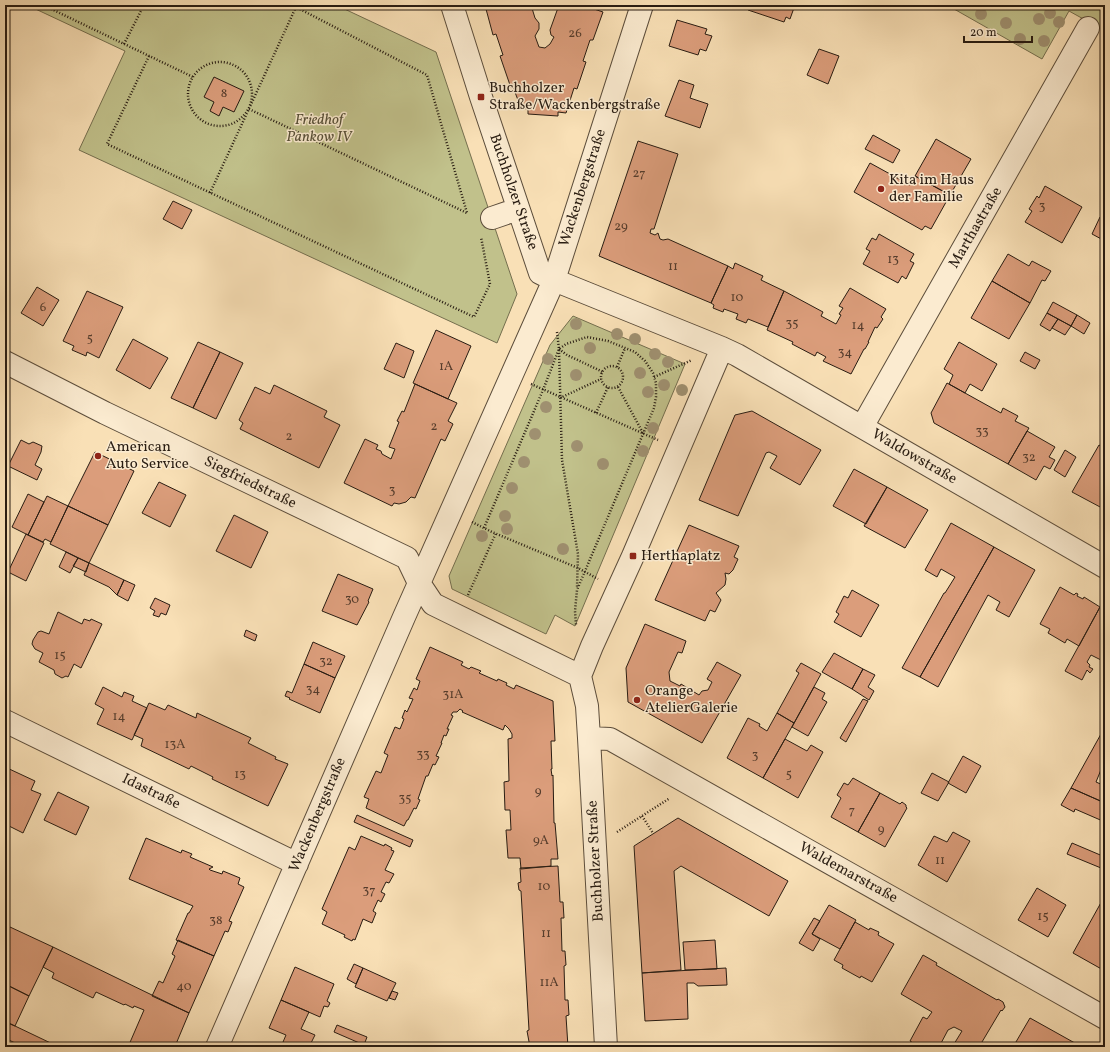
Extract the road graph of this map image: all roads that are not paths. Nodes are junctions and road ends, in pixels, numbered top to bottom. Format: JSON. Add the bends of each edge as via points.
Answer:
{"nodes":[{"id":1,"x":452,"y":5,"type":"edge"},
{"id":2,"x":642,"y":5,"type":"edge"},
{"id":3,"x":1088,"y":28,"type":"dead end"},
{"id":4,"x":518,"y":209,"type":"junction"},
{"id":5,"x":486,"y":224,"type":"road end"},
{"id":6,"x":554,"y":280,"type":"junction"},
{"id":7,"x":722,"y":348,"type":"junction"},
{"id":8,"x":5,"y":362,"type":"edge"},
{"id":9,"x":862,"y":427,"type":"junction"},
{"id":10,"x":1105,"y":567,"type":"edge"},
{"id":11,"x":419,"y":583,"type":"junction"},
{"id":12,"x":580,"y":676,"type":"junction"},
{"id":13,"x":5,"y":721,"type":"edge"},
{"id":14,"x":589,"y":738,"type":"junction"},
{"id":15,"x":297,"y":864,"type":"junction"},
{"id":16,"x":1105,"y":1018,"type":"edge"},
{"id":17,"x":217,"y":1047,"type":"edge"},
{"id":18,"x":606,"y":1047,"type":"edge"}],
"edges":[{"from":1,"to":4,"type":"street","name":"Buchholzer Straße"},
{"from":2,"to":6,"type":"street","name":"Wackenbergstraße"},
{"from":3,"to":9,"type":"street","name":"Marthastraße"},
{"from":4,"to":5,"type":"street"},
{"from":4,"to":6,"type":"street","name":"Buchholzer Straße","via":[[540,273]]},
{"from":6,"to":7,"type":"street"},
{"from":6,"to":11,"type":"street"},
{"from":7,"to":9,"type":"street","name":"Waldowstraße"},
{"from":7,"to":12,"type":"street"},
{"from":8,"to":11,"type":"street","name":"Siegfriedstraße","via":[[406,558]]},
{"from":9,"to":10,"type":"street","name":"Waldowstraße"},
{"from":11,"to":12,"type":"street","via":[[433,604]]},
{"from":11,"to":15,"type":"street","name":"Wackenbergstraße"},
{"from":12,"to":14,"type":"street","name":"Buchholzer Straße"},
{"from":13,"to":15,"type":"street","name":"Idastraße"},
{"from":14,"to":16,"type":"street","name":"Waldemarstraße","via":[[610,739]]},
{"from":14,"to":18,"type":"street","name":"Buchholzer Straße"},
{"from":15,"to":17,"type":"street","name":"Wackenbergstraße"}]}
